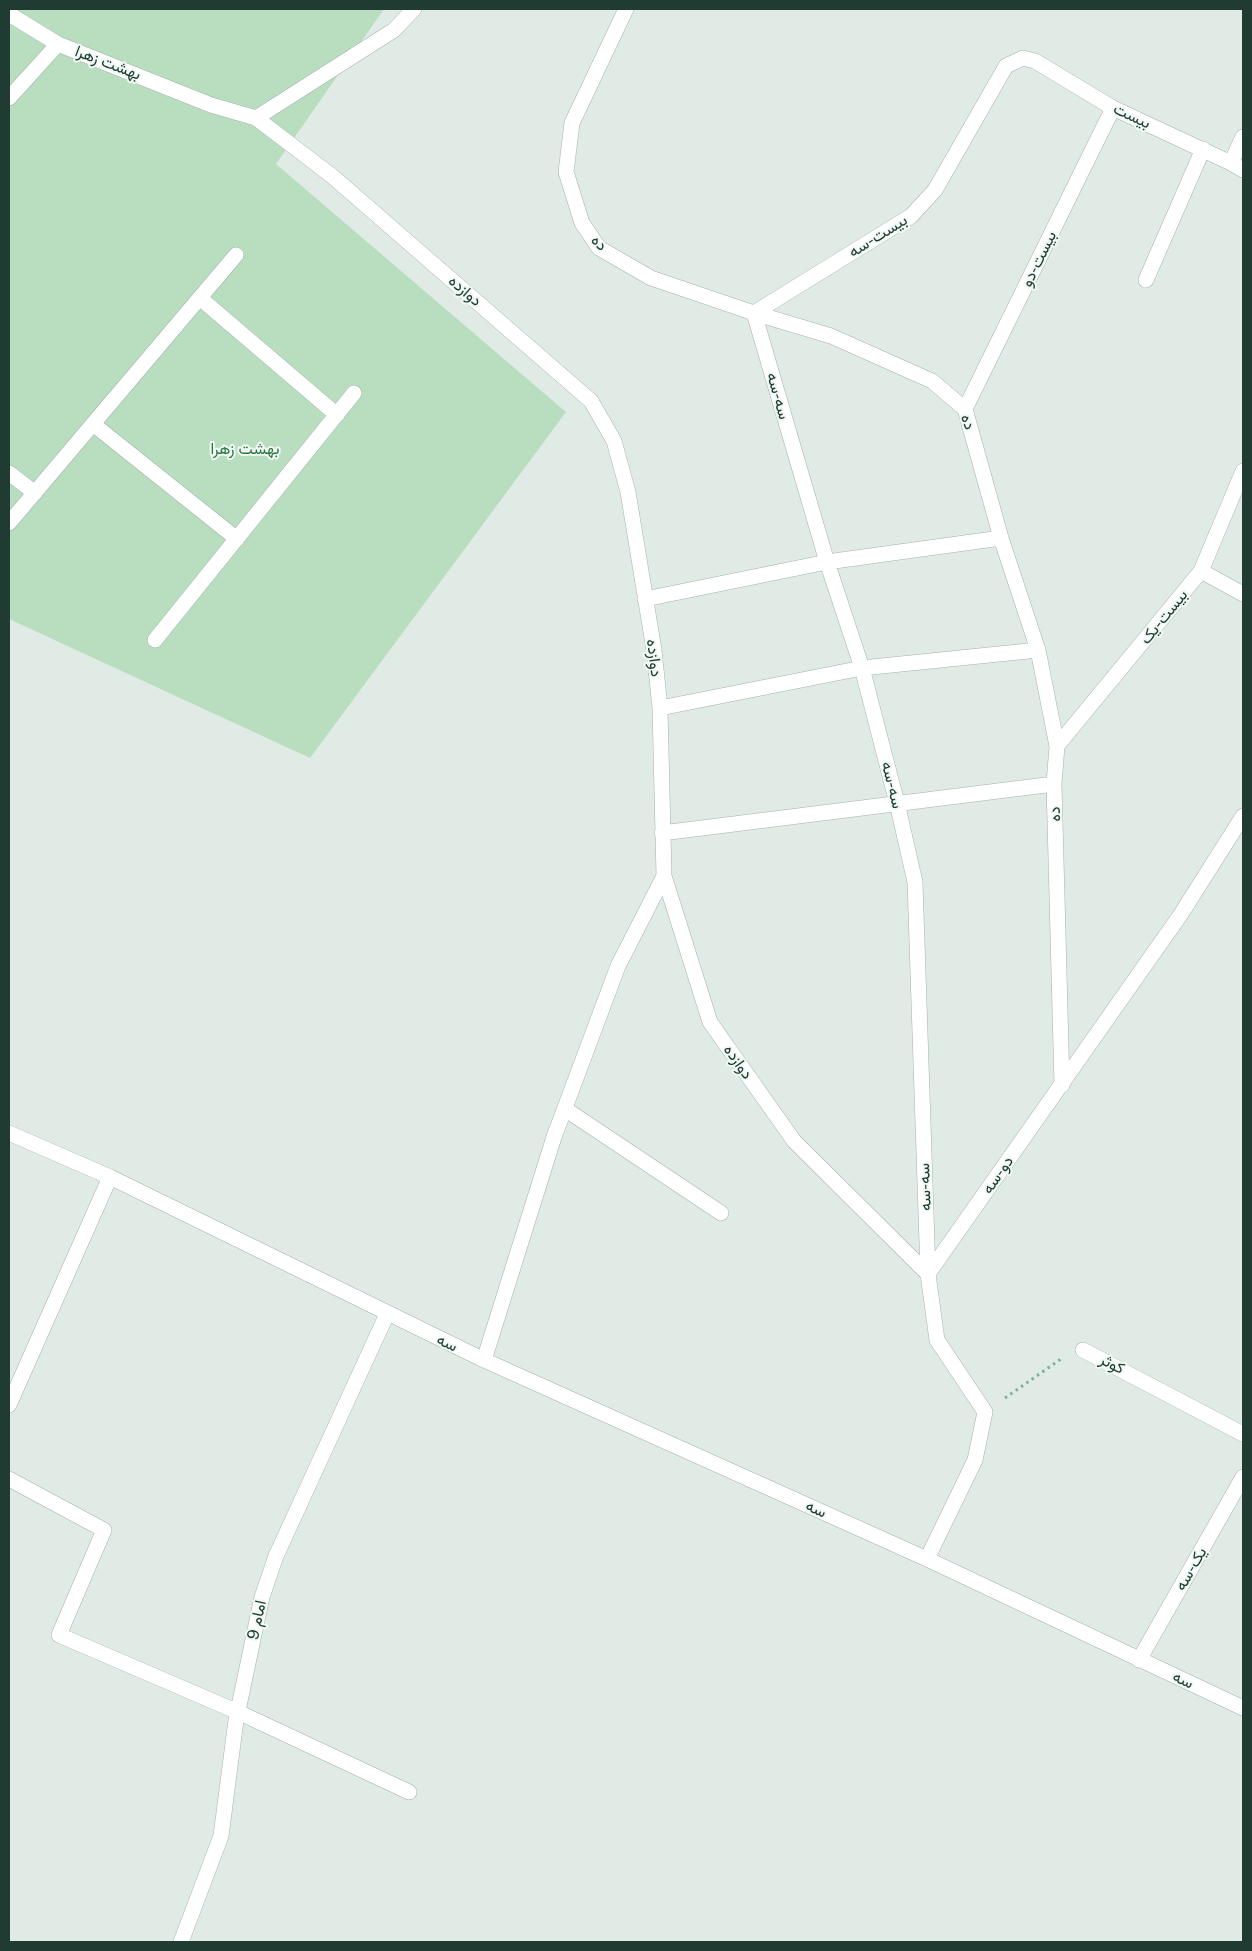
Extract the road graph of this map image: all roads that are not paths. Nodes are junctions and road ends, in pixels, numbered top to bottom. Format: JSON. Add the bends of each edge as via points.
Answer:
{"nodes":[{"id":1,"x":414,"y":9,"type":"edge"},
{"id":2,"x":626,"y":9,"type":"edge"},
{"id":3,"x":9,"y":14,"type":"edge"},
{"id":4,"x":58,"y":44,"type":"junction"},
{"id":5,"x":1023,"y":58,"type":"joint"},
{"id":6,"x":9,"y":98,"type":"edge"},
{"id":7,"x":1113,"y":108,"type":"junction"},
{"id":8,"x":256,"y":118,"type":"junction"},
{"id":9,"x":1243,"y":137,"type":"edge"},
{"id":10,"x":1204,"y":149,"type":"junction"},
{"id":11,"x":1237,"y":166,"type":"edge"},
{"id":12,"x":236,"y":255,"type":"dead end"},
{"id":13,"x":1146,"y":280,"type":"dead end"},
{"id":14,"x":200,"y":298,"type":"junction"},
{"id":15,"x":754,"y":313,"type":"junction"},
{"id":16,"x":354,"y":393,"type":"dead end"},
{"id":17,"x":965,"y":409,"type":"junction"},
{"id":18,"x":336,"y":415,"type":"junction"},
{"id":19,"x":93,"y":424,"type":"junction"},
{"id":20,"x":1243,"y":471,"type":"edge"},
{"id":21,"x":9,"y":473,"type":"edge"},
{"id":22,"x":35,"y":493,"type":"junction"},
{"id":23,"x":9,"y":523,"type":"edge"},
{"id":24,"x":1001,"y":538,"type":"junction"},
{"id":25,"x":237,"y":540,"type":"junction"},
{"id":26,"x":827,"y":562,"type":"junction"},
{"id":27,"x":1201,"y":571,"type":"junction"},
{"id":28,"x":1243,"y":594,"type":"edge"},
{"id":29,"x":645,"y":599,"type":"junction"},
{"id":30,"x":155,"y":640,"type":"dead end"},
{"id":31,"x":1038,"y":650,"type":"junction"},
{"id":32,"x":862,"y":668,"type":"junction"},
{"id":33,"x":660,"y":708,"type":"junction"},
{"id":34,"x":1057,"y":746,"type":"junction"},
{"id":35,"x":1054,"y":784,"type":"junction"},
{"id":36,"x":897,"y":803,"type":"junction"},
{"id":37,"x":1243,"y":816,"type":"edge"},
{"id":38,"x":662,"y":833,"type":"junction"},
{"id":39,"x":664,"y":876,"type":"junction"},
{"id":40,"x":1062,"y":1085,"type":"junction"},
{"id":41,"x":565,"y":1109,"type":"junction"},
{"id":42,"x":9,"y":1133,"type":"edge"},
{"id":43,"x":110,"y":1177,"type":"junction"},
{"id":44,"x":721,"y":1213,"type":"dead end"},
{"id":45,"x":928,"y":1274,"type":"junction"},
{"id":46,"x":387,"y":1314,"type":"junction"},
{"id":47,"x":1082,"y":1350,"type":"road end"},
{"id":48,"x":484,"y":1360,"type":"junction"},
{"id":49,"x":9,"y":1405,"type":"edge"},
{"id":50,"x":1243,"y":1434,"type":"edge"},
{"id":51,"x":1243,"y":1478,"type":"edge"},
{"id":52,"x":9,"y":1479,"type":"edge"},
{"id":53,"x":927,"y":1559,"type":"junction"},
{"id":54,"x":1139,"y":1660,"type":"junction"},
{"id":55,"x":1243,"y":1708,"type":"edge"},
{"id":56,"x":238,"y":1712,"type":"junction"},
{"id":57,"x":410,"y":1792,"type":"dead end"},
{"id":58,"x":181,"y":1942,"type":"edge"}],
"edges":[{"from":1,"to":8,"type":"street","via":[[394,30]]},
{"from":2,"to":15,"type":"street","name":"ده","via":[[572,123],[566,172],[582,223],[599,248],[651,278]]},
{"from":3,"to":4,"type":"street","name":"بهشت زهرا"},
{"from":4,"to":6,"type":"street"},
{"from":4,"to":8,"type":"street","name":"بهشت زهرا","via":[[211,105]]},
{"from":5,"to":7,"type":"street","name":"بیست","via":[[1035,61]]},
{"from":5,"to":15,"type":"street","name":"بیست-سه","via":[[1006,66],[935,190],[911,216]]},
{"from":7,"to":10,"type":"street","name":"بیست"},
{"from":7,"to":17,"type":"street","name":"بیست-دو"},
{"from":8,"to":29,"type":"street","name":"دوازده","via":[[332,176],[591,401],[614,441],[628,492]]},
{"from":9,"to":11,"type":"street"},
{"from":10,"to":11,"type":"street","name":"بیست"},
{"from":10,"to":13,"type":"street"},
{"from":12,"to":14,"type":"street"},
{"from":14,"to":18,"type":"street"},
{"from":14,"to":19,"type":"street"},
{"from":15,"to":17,"type":"street","name":"ده","via":[[831,336],[932,380]]},
{"from":15,"to":26,"type":"street","name":"سه-سه"},
{"from":16,"to":18,"type":"street"},
{"from":17,"to":24,"type":"street","name":"ده"},
{"from":18,"to":25,"type":"street"},
{"from":19,"to":22,"type":"street"},
{"from":19,"to":25,"type":"street"},
{"from":20,"to":27,"type":"street","name":"بیست-یک"},
{"from":21,"to":22,"type":"street"},
{"from":22,"to":23,"type":"street"},
{"from":24,"to":26,"type":"street"},
{"from":24,"to":31,"type":"street","name":"ده"},
{"from":25,"to":30,"type":"street"},
{"from":26,"to":29,"type":"street"},
{"from":26,"to":32,"type":"street","name":"سه-سه"},
{"from":27,"to":28,"type":"street"},
{"from":27,"to":34,"type":"street","name":"بیست-یک"},
{"from":29,"to":33,"type":"street","name":"دوازده"},
{"from":31,"to":32,"type":"street"},
{"from":31,"to":34,"type":"street","name":"ده"},
{"from":32,"to":33,"type":"street"},
{"from":32,"to":36,"type":"street","name":"سه-سه"},
{"from":33,"to":38,"type":"street","name":"دوازده"},
{"from":34,"to":35,"type":"street","name":"ده"},
{"from":35,"to":36,"type":"street"},
{"from":35,"to":40,"type":"street","name":"ده"},
{"from":36,"to":38,"type":"street"},
{"from":36,"to":45,"type":"street","name":"سه-سه","via":[[915,882]]},
{"from":37,"to":40,"type":"street","name":"دو-سه","via":[[1181,914]]},
{"from":38,"to":39,"type":"street","name":"دوازده"},
{"from":39,"to":41,"type":"street","via":[[618,966]]},
{"from":39,"to":45,"type":"street","name":"دوازده","via":[[710,1022],[794,1141]]},
{"from":40,"to":45,"type":"street","name":"دو-سه"},
{"from":41,"to":44,"type":"street"},
{"from":41,"to":48,"type":"street"},
{"from":42,"to":43,"type":"street","name":"سه"},
{"from":43,"to":46,"type":"street","name":"سه"},
{"from":43,"to":49,"type":"street"},
{"from":45,"to":53,"type":"street","via":[[937,1340],[985,1412],[975,1460]]},
{"from":46,"to":48,"type":"street","name":"سه"},
{"from":46,"to":56,"type":"street","name":"امام 9","via":[[276,1556],[262,1597]]},
{"from":47,"to":50,"type":"street","name":"کوثر"},
{"from":48,"to":53,"type":"street","name":"سه"},
{"from":51,"to":54,"type":"street","name":"یک-سه"},
{"from":52,"to":56,"type":"street","via":[[104,1530],[59,1635]]},
{"from":53,"to":54,"type":"street","name":"سه"},
{"from":54,"to":55,"type":"street","name":"سه"},
{"from":56,"to":57,"type":"street"},
{"from":56,"to":58,"type":"street","name":"امام 9","via":[[221,1836]]}]}
